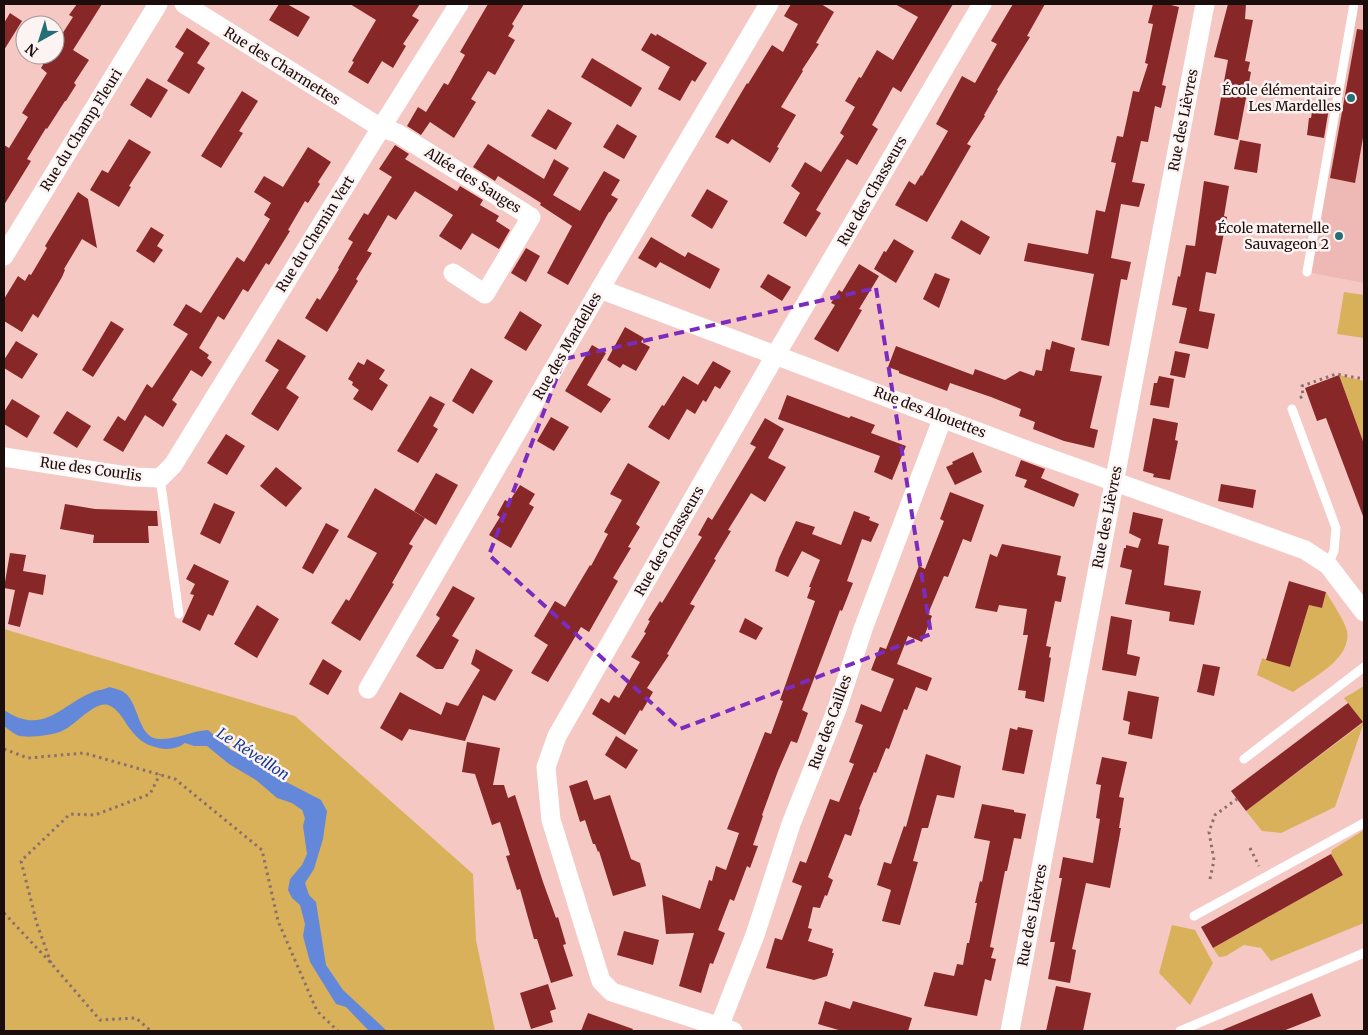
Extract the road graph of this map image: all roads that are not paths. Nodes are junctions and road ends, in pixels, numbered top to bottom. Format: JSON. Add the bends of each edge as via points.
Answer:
{"nodes":[{"id":1,"x":158,"y":4,"type":"edge"},
{"id":2,"x":184,"y":4,"type":"edge"},
{"id":3,"x":460,"y":4,"type":"edge"},
{"id":4,"x":769,"y":4,"type":"edge"},
{"id":5,"x":982,"y":4,"type":"edge"},
{"id":6,"x":1205,"y":4,"type":"edge"},
{"id":7,"x":1354,"y":4,"type":"edge"},
{"id":8,"x":381,"y":128,"type":"junction"},
{"id":9,"x":4,"y":256,"type":"edge"},
{"id":10,"x":1307,"y":272,"type":"dead end"},
{"id":11,"x":453,"y":273,"type":"dead end"},
{"id":12,"x":600,"y":289,"type":"junction"},
{"id":13,"x":774,"y":356,"type":"junction"},
{"id":14,"x":1292,"y":409,"type":"road end"},
{"id":15,"x":943,"y":417,"type":"junction"},
{"id":16,"x":4,"y":456,"type":"edge"},
{"id":17,"x":173,"y":465,"type":"joint"},
{"id":18,"x":160,"y":478,"type":"junction"},
{"id":19,"x":1114,"y":481,"type":"junction"},
{"id":20,"x":1328,"y":565,"type":"junction"},
{"id":21,"x":1364,"y":612,"type":"edge"},
{"id":22,"x":179,"y":614,"type":"dead end"},
{"id":23,"x":1364,"y":667,"type":"edge"},
{"id":24,"x":368,"y":689,"type":"dead end"},
{"id":25,"x":1244,"y":759,"type":"dead end"},
{"id":26,"x":1364,"y":823,"type":"edge"},
{"id":27,"x":1194,"y":916,"type":"dead end"},
{"id":28,"x":1364,"y":953,"type":"edge"},
{"id":29,"x":726,"y":1029,"type":"edge"},
{"id":30,"x":1010,"y":1031,"type":"edge"},
{"id":31,"x":1180,"y":1031,"type":"edge"}],
"edges":[{"from":1,"to":9,"type":"street","name":"Rue du Champ Fleuri"},
{"from":2,"to":8,"type":"street","name":"Rue des Charmettes"},
{"from":3,"to":8,"type":"street","name":"Rue du Chemin Vert"},
{"from":4,"to":12,"type":"street","name":"Rue des Mardelles"},
{"from":5,"to":13,"type":"street","name":"Rue des Chasseurs"},
{"from":6,"to":19,"type":"street","name":"Rue des Lièvres"},
{"from":7,"to":10,"type":"lane"},
{"from":8,"to":11,"type":"street","name":"Allée des Sauges","via":[[397,132],[531,217],[485,294]]},
{"from":8,"to":17,"type":"street","name":"Rue du Chemin Vert"},
{"from":12,"to":13,"type":"street","name":"Rue des Alouettes"},
{"from":12,"to":24,"type":"street","name":"Rue des Mardelles"},
{"from":13,"to":15,"type":"street","name":"Rue des Alouettes"},
{"from":13,"to":29,"type":"street","name":"Rue des Chasseurs","via":[[557,736],[546,767],[551,820],[601,981],[612,992]]},
{"from":14,"to":20,"type":"lane","via":[[1336,528],[1334,551]]},
{"from":15,"to":19,"type":"street","name":"Rue des Alouettes"},
{"from":15,"to":29,"type":"street","name":"Rue des Cailles","via":[[863,628],[837,708],[791,824]]},
{"from":16,"to":18,"type":"street","name":"Rue des Courlis"},
{"from":17,"to":18,"type":"street","name":"Rue des Courlis"},
{"from":18,"to":22,"type":"lane"},
{"from":19,"to":20,"type":"street","name":"Rue des Alouettes","via":[[1305,550]]},
{"from":19,"to":30,"type":"street","name":"Rue des Lièvres"},
{"from":20,"to":21,"type":"street","name":"Rue des Alouettes"},
{"from":23,"to":25,"type":"lane"},
{"from":26,"to":27,"type":"lane"},
{"from":28,"to":31,"type":"lane"}]}
